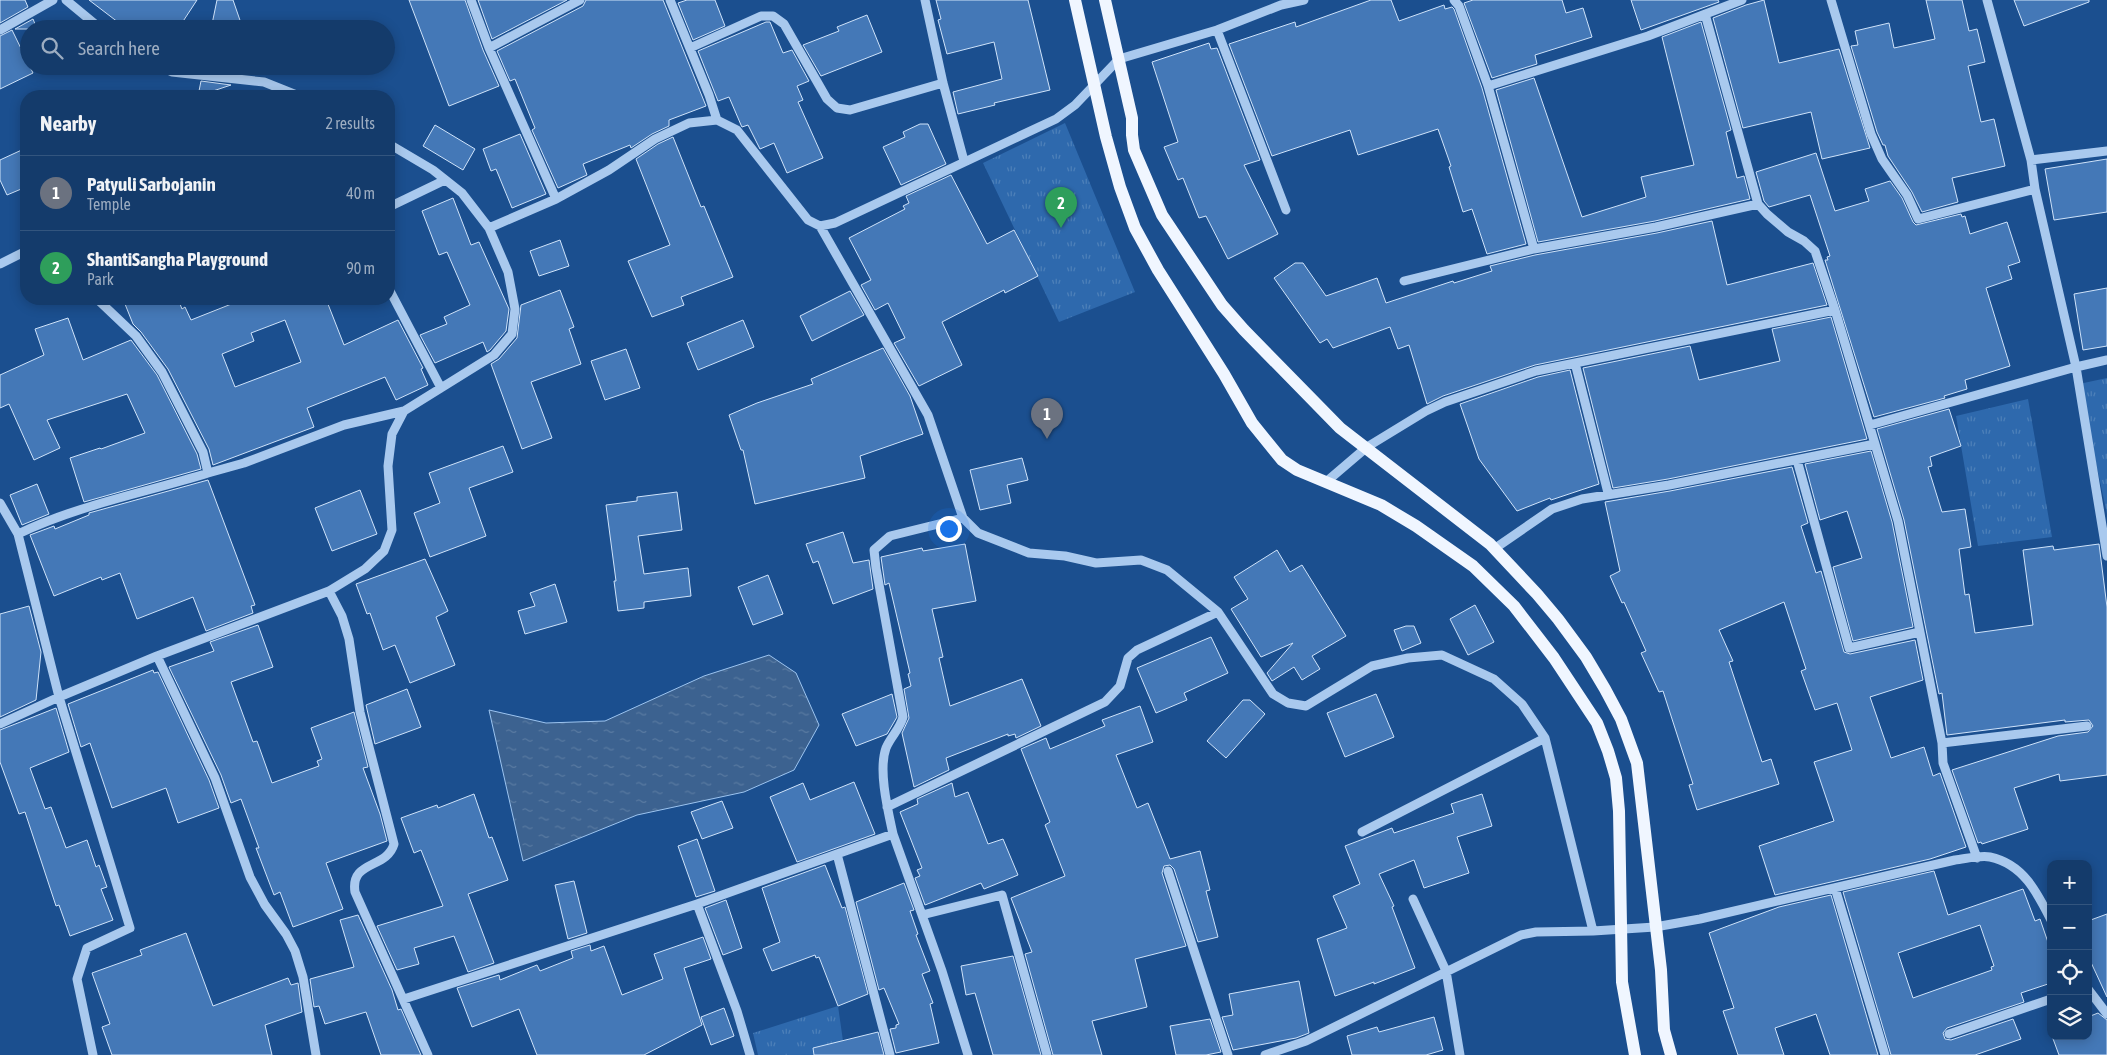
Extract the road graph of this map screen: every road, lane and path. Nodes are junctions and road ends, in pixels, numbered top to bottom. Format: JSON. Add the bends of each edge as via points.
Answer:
{"nodes":[{"id":1,"x":53,"y":0,"type":"edge"},
{"id":2,"x":66,"y":0,"type":"edge"},
{"id":3,"x":471,"y":0,"type":"edge"},
{"id":4,"x":580,"y":0,"type":"edge"},
{"id":5,"x":670,"y":0,"type":"edge"},
{"id":6,"x":925,"y":0,"type":"edge"},
{"id":7,"x":1075,"y":0,"type":"edge"},
{"id":8,"x":1105,"y":0,"type":"edge"},
{"id":9,"x":1304,"y":0,"type":"edge"},
{"id":10,"x":1454,"y":0,"type":"edge"},
{"id":11,"x":1742,"y":0,"type":"edge"},
{"id":12,"x":1832,"y":0,"type":"edge"},
{"id":13,"x":1987,"y":0,"type":"edge"},
{"id":14,"x":1705,"y":14,"type":"junction"},
{"id":15,"x":90,"y":20,"type":"edge"},
{"id":16,"x":0,"y":30,"type":"edge"},
{"id":17,"x":1217,"y":30,"type":"junction"},
{"id":18,"x":489,"y":48,"type":"junction"},
{"id":19,"x":690,"y":48,"type":"junction"},
{"id":20,"x":1119,"y":60,"type":"junction"},
{"id":21,"x":200,"y":75,"type":"edge"},
{"id":22,"x":943,"y":83,"type":"junction"},
{"id":23,"x":1094,"y":86,"type":"junction"},
{"id":24,"x":1488,"y":86,"type":"junction"},
{"id":25,"x":283,"y":90,"type":"edge"},
{"id":26,"x":717,"y":120,"type":"junction"},
{"id":27,"x":395,"y":148,"type":"edge"},
{"id":28,"x":2107,"y":151,"type":"edge"},
{"id":29,"x":2031,"y":160,"type":"junction"},
{"id":30,"x":964,"y":161,"type":"junction"},
{"id":31,"x":445,"y":180,"type":"junction"},
{"id":32,"x":2036,"y":189,"type":"junction"},
{"id":33,"x":556,"y":198,"type":"junction"},
{"id":34,"x":395,"y":204,"type":"edge"},
{"id":35,"x":1758,"y":204,"type":"junction"},
{"id":36,"x":1286,"y":210,"type":"dead end"},
{"id":37,"x":820,"y":226,"type":"junction"},
{"id":38,"x":489,"y":228,"type":"junction"},
{"id":39,"x":1534,"y":249,"type":"junction"},
{"id":40,"x":20,"y":254,"type":"edge"},
{"id":41,"x":0,"y":264,"type":"edge"},
{"id":42,"x":1404,"y":281,"type":"dead end"},
{"id":43,"x":395,"y":300,"type":"edge"},
{"id":44,"x":103,"y":305,"type":"edge"},
{"id":45,"x":1835,"y":310,"type":"junction"},
{"id":46,"x":2107,"y":360,"type":"edge"},
{"id":47,"x":1575,"y":364,"type":"junction"},
{"id":48,"x":2076,"y":368,"type":"junction"},
{"id":49,"x":441,"y":388,"type":"junction"},
{"id":50,"x":404,"y":411,"type":"junction"},
{"id":51,"x":1870,"y":425,"type":"junction"},
{"id":52,"x":1875,"y":444,"type":"junction"},
{"id":53,"x":1366,"y":447,"type":"junction"},
{"id":54,"x":1797,"y":460,"type":"junction"},
{"id":55,"x":208,"y":473,"type":"junction"},
{"id":56,"x":1326,"y":482,"type":"junction"},
{"id":57,"x":1608,"y":493,"type":"junction"},
{"id":58,"x":0,"y":502,"type":"edge"},
{"id":59,"x":963,"y":518,"type":"junction"},
{"id":60,"x":18,"y":534,"type":"junction"},
{"id":61,"x":1494,"y":549,"type":"junction"},
{"id":62,"x":2107,"y":556,"type":"edge"},
{"id":63,"x":329,"y":591,"type":"junction"},
{"id":64,"x":1218,"y":612,"type":"junction"},
{"id":65,"x":1920,"y":632,"type":"junction"},
{"id":66,"x":157,"y":656,"type":"junction"},
{"id":67,"x":59,"y":696,"type":"junction"},
{"id":68,"x":0,"y":724,"type":"edge"},
{"id":69,"x":2087,"y":726,"type":"dead end"},
{"id":70,"x":1545,"y":738,"type":"junction"},
{"id":71,"x":1942,"y":744,"type":"junction"},
{"id":72,"x":887,"y":807,"type":"junction"},
{"id":73,"x":1362,"y":832,"type":"dead end"},
{"id":74,"x":893,"y":834,"type":"junction"},
{"id":75,"x":837,"y":854,"type":"junction"},
{"id":76,"x":1977,"y":858,"type":"junction"},
{"id":77,"x":1168,"y":870,"type":"dead end"},
{"id":78,"x":1835,"y":888,"type":"junction"},
{"id":79,"x":1413,"y":898,"type":"dead end"},
{"id":80,"x":697,"y":904,"type":"junction"},
{"id":81,"x":2047,"y":912,"type":"edge"},
{"id":82,"x":922,"y":915,"type":"junction"},
{"id":83,"x":1655,"y":926,"type":"junction"},
{"id":84,"x":1621,"y":929,"type":"junction"},
{"id":85,"x":1593,"y":931,"type":"junction"},
{"id":86,"x":1446,"y":971,"type":"junction"},
{"id":87,"x":2092,"y":994,"type":"edge"},
{"id":88,"x":404,"y":999,"type":"junction"},
{"id":89,"x":2047,"y":1000,"type":"edge"},
{"id":90,"x":2107,"y":1014,"type":"edge"},
{"id":91,"x":1949,"y":1034,"type":"dead end"},
{"id":92,"x":93,"y":1055,"type":"edge"},
{"id":93,"x":316,"y":1055,"type":"edge"},
{"id":94,"x":428,"y":1055,"type":"edge"},
{"id":95,"x":750,"y":1055,"type":"edge"},
{"id":96,"x":890,"y":1055,"type":"edge"},
{"id":97,"x":968,"y":1055,"type":"edge"},
{"id":98,"x":1047,"y":1055,"type":"edge"},
{"id":99,"x":1228,"y":1055,"type":"edge"},
{"id":100,"x":1265,"y":1055,"type":"edge"},
{"id":101,"x":1460,"y":1055,"type":"edge"},
{"id":102,"x":1635,"y":1055,"type":"edge"},
{"id":103,"x":1671,"y":1055,"type":"edge"},
{"id":104,"x":1885,"y":1055,"type":"edge"}],
"edges":[{"from":1,"to":16,"type":"street"},
{"from":2,"to":15,"type":"street"},
{"from":3,"to":18,"type":"street"},
{"from":4,"to":18,"type":"street"},
{"from":5,"to":19,"type":"street"},
{"from":6,"to":22,"type":"street"},
{"from":7,"to":23,"type":"main road"},
{"from":8,"to":20,"type":"main road"},
{"from":9,"to":17,"type":"street","via":[[1281,5]]},
{"from":10,"to":24,"type":"street"},
{"from":11,"to":14,"type":"street"},
{"from":12,"to":32,"type":"street","via":[[1871,134],[1918,219]]},
{"from":13,"to":29,"type":"street"},
{"from":14,"to":24,"type":"street","via":[[1648,36]]},
{"from":14,"to":35,"type":"street"},
{"from":17,"to":20,"type":"street"},
{"from":17,"to":36,"type":"street"},
{"from":18,"to":33,"type":"street"},
{"from":19,"to":22,"type":"street","via":[[761,16],[773,16],[784,24],[827,99],[837,108],[850,110]]},
{"from":19,"to":26,"type":"street"},
{"from":20,"to":23,"type":"street"},
{"from":20,"to":53,"type":"main road","via":[[1132,118],[1134,150],[1162,215],[1188,256],[1244,330],[1340,428]]},
{"from":21,"to":25,"type":"street","via":[[264,82]]},
{"from":22,"to":30,"type":"street"},
{"from":23,"to":30,"type":"street","via":[[1075,105],[1037,130]]},
{"from":23,"to":56,"type":"main road","via":[[1120,187],[1135,228],[1158,270],[1258,431],[1282,460]]},
{"from":24,"to":39,"type":"street"},
{"from":26,"to":33,"type":"street","via":[[689,123],[655,139],[609,170]]},
{"from":26,"to":37,"type":"street","via":[[737,130],[808,220]]},
{"from":27,"to":31,"type":"street"},
{"from":28,"to":29,"type":"street"},
{"from":29,"to":32,"type":"street"},
{"from":30,"to":37,"type":"street","via":[[835,223]]},
{"from":31,"to":34,"type":"street"},
{"from":31,"to":38,"type":"street","via":[[462,193]]},
{"from":32,"to":48,"type":"street"},
{"from":33,"to":38,"type":"street"},
{"from":35,"to":39,"type":"street"},
{"from":35,"to":45,"type":"street","via":[[1788,232],[1815,251]]},
{"from":37,"to":59,"type":"street","via":[[928,415]]},
{"from":38,"to":49,"type":"street","via":[[508,272],[515,309],[512,334],[494,355]]},
{"from":39,"to":42,"type":"street"},
{"from":40,"to":41,"type":"street"},
{"from":43,"to":49,"type":"street"},
{"from":44,"to":55,"type":"street","via":[[136,336],[162,372],[203,452]]},
{"from":45,"to":47,"type":"street"},
{"from":45,"to":51,"type":"street"},
{"from":46,"to":48,"type":"street"},
{"from":47,"to":53,"type":"street","via":[[1536,371],[1445,402]]},
{"from":47,"to":57,"type":"street"},
{"from":48,"to":51,"type":"street"},
{"from":48,"to":62,"type":"street"},
{"from":49,"to":50,"type":"street"},
{"from":50,"to":55,"type":"street","via":[[344,425],[244,463]]},
{"from":50,"to":63,"type":"street","via":[[392,434],[388,466],[392,530],[384,551],[365,569]]},
{"from":51,"to":52,"type":"street"},
{"from":52,"to":54,"type":"street"},
{"from":52,"to":65,"type":"street","via":[[1898,522]]},
{"from":53,"to":56,"type":"street"},
{"from":53,"to":61,"type":"main road"},
{"from":54,"to":57,"type":"street","via":[[1669,485]]},
{"from":54,"to":65,"type":"street","via":[[1850,648]]},
{"from":55,"to":60,"type":"street","via":[[82,508]]},
{"from":56,"to":84,"type":"main road","via":[[1381,505],[1473,566],[1514,606],[1577,691],[1597,723],[1616,778]]},
{"from":57,"to":61,"type":"street","via":[[1552,508]]},
{"from":58,"to":60,"type":"street"},
{"from":59,"to":64,"type":"street","via":[[978,533],[1029,553],[1096,563],[1141,560],[1167,570]]},
{"from":59,"to":72,"type":"street","via":[[890,536],[874,550],[903,717],[899,730],[886,748]]},
{"from":60,"to":67,"type":"street"},
{"from":61,"to":83,"type":"main road","via":[[1569,634],[1621,719],[1638,763]]},
{"from":63,"to":66,"type":"street"},
{"from":63,"to":88,"type":"street","via":[[349,638],[360,712],[394,844],[392,852],[357,874],[355,892]]},
{"from":64,"to":70,"type":"street","via":[[1273,694],[1288,704],[1306,706],[1372,666],[1442,655],[1494,679],[1522,704]]},
{"from":64,"to":72,"type":"street","via":[[1137,650],[1128,658],[1120,686],[1105,702]]},
{"from":65,"to":71,"type":"street"},
{"from":66,"to":67,"type":"street"},
{"from":66,"to":93,"type":"street","via":[[215,778],[250,877],[264,905],[295,951]]},
{"from":67,"to":68,"type":"street"},
{"from":67,"to":92,"type":"street","via":[[130,928],[87,948],[77,979]]},
{"from":69,"to":71,"type":"street"},
{"from":70,"to":73,"type":"street"},
{"from":70,"to":85,"type":"street"},
{"from":71,"to":76,"type":"street","via":[[1943,763]]},
{"from":72,"to":74,"type":"street"},
{"from":74,"to":75,"type":"street"},
{"from":74,"to":82,"type":"street"},
{"from":75,"to":80,"type":"street"},
{"from":75,"to":96,"type":"street"},
{"from":76,"to":78,"type":"street","via":[[1954,860]]},
{"from":76,"to":81,"type":"street","via":[[1989,857],[2015,868],[2036,889]]},
{"from":77,"to":99,"type":"street"},
{"from":78,"to":83,"type":"street"},
{"from":78,"to":104,"type":"street"},
{"from":79,"to":86,"type":"street"},
{"from":80,"to":88,"type":"street"},
{"from":80,"to":95,"type":"street"},
{"from":82,"to":97,"type":"street"},
{"from":82,"to":98,"type":"street","via":[[1002,895]]},
{"from":83,"to":84,"type":"street"},
{"from":83,"to":103,"type":"main road","via":[[1664,1030]]},
{"from":84,"to":85,"type":"street"},
{"from":84,"to":102,"type":"main road","via":[[1622,982]]},
{"from":85,"to":86,"type":"street","via":[[1521,935]]},
{"from":86,"to":100,"type":"street","via":[[1306,1041]]},
{"from":86,"to":101,"type":"street"},
{"from":87,"to":90,"type":"street"},
{"from":88,"to":94,"type":"street"},
{"from":89,"to":91,"type":"street"}]}
